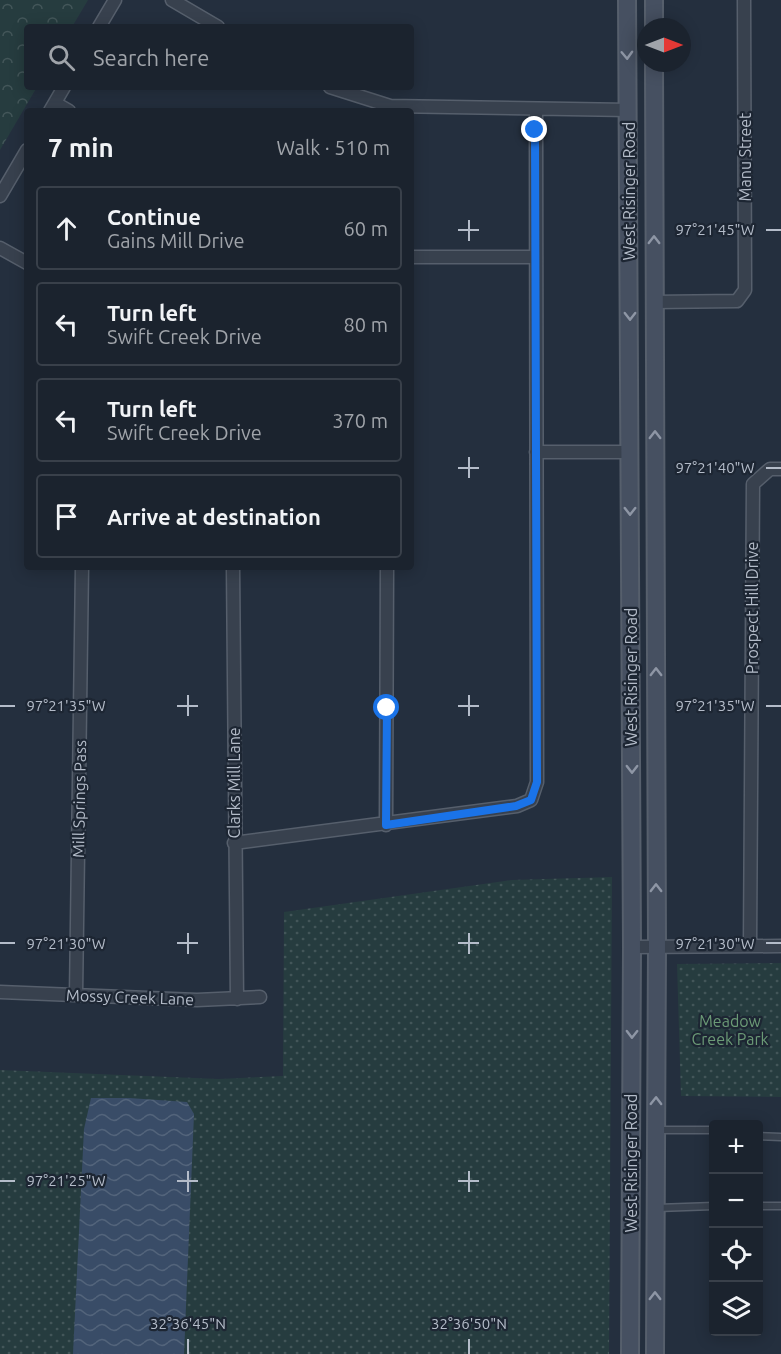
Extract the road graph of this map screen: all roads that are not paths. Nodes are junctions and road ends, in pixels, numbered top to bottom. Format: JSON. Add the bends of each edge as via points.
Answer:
{"nodes":[{"id":1,"x":115,"y":0,"type":"edge"},
{"id":2,"x":172,"y":0,"type":"edge"},
{"id":3,"x":627,"y":0,"type":"edge"},
{"id":4,"x":654,"y":0,"type":"edge"},
{"id":5,"x":744,"y":0,"type":"edge"},
{"id":6,"x":654,"y":18,"type":"edge"},
{"id":7,"x":101,"y":24,"type":"edge"},
{"id":8,"x":213,"y":24,"type":"edge"},
{"id":9,"x":654,"y":72,"type":"edge"},
{"id":10,"x":62,"y":90,"type":"edge"},
{"id":11,"x":339,"y":90,"type":"edge"},
{"id":12,"x":52,"y":107,"type":"edge"},
{"id":13,"x":536,"y":109,"type":"junction"},
{"id":14,"x":629,"y":110,"type":"junction"},
{"id":15,"x":24,"y":155,"type":"edge"},
{"id":16,"x":0,"y":196,"type":"edge"},
{"id":17,"x":0,"y":248,"type":"edge"},
{"id":18,"x":414,"y":257,"type":"edge"},
{"id":19,"x":534,"y":257,"type":"junction"},
{"id":20,"x":24,"y":261,"type":"edge"},
{"id":21,"x":654,"y":302,"type":"junction"},
{"id":22,"x":536,"y":452,"type":"junction"},
{"id":23,"x":630,"y":452,"type":"junction"},
{"id":24,"x":781,"y":469,"type":"edge"},
{"id":25,"x":82,"y":570,"type":"edge"},
{"id":26,"x":233,"y":570,"type":"edge"},
{"id":27,"x":387,"y":570,"type":"edge"},
{"id":28,"x":386,"y":825,"type":"junction"},
{"id":29,"x":234,"y":843,"type":"junction"},
{"id":30,"x":750,"y":946,"type":"junction"},
{"id":31,"x":781,"y":946,"type":"edge"},
{"id":32,"x":632,"y":947,"type":"junction"},
{"id":33,"x":657,"y":947,"type":"junction"},
{"id":34,"x":0,"y":992,"type":"edge"},
{"id":35,"x":76,"y":995,"type":"junction"},
{"id":36,"x":260,"y":997,"type":"dead end"},
{"id":37,"x":237,"y":999,"type":"junction"},
{"id":38,"x":631,"y":1091,"type":"junction"},
{"id":39,"x":709,"y":1130,"type":"edge"},
{"id":40,"x":655,"y":1131,"type":"junction"},
{"id":41,"x":763,"y":1136,"type":"edge"},
{"id":42,"x":781,"y":1137,"type":"edge"},
{"id":43,"x":709,"y":1206,"type":"edge"},
{"id":44,"x":763,"y":1206,"type":"edge"},
{"id":45,"x":781,"y":1206,"type":"edge"},
{"id":46,"x":656,"y":1208,"type":"junction"},
{"id":47,"x":630,"y":1354,"type":"edge"},
{"id":48,"x":655,"y":1354,"type":"edge"}],
"edges":[{"from":1,"to":7,"type":"street"},
{"from":2,"to":8,"type":"street"},
{"from":3,"to":14,"type":"main road","name":"West Risinger Road","one_way":true},
{"from":4,"to":6,"type":"main road"},
{"from":5,"to":21,"type":"street","name":"Manu Street","via":[[745,290],[737,301]]},
{"from":21,"to":9,"type":"main road","name":"West Risinger Road","one_way":true},
{"from":10,"to":12,"type":"street"},
{"from":11,"to":13,"type":"street","via":[[390,106]]},
{"from":13,"to":14,"type":"street"},
{"from":13,"to":19,"type":"street"},
{"from":14,"to":23,"type":"main road","name":"West Risinger Road","one_way":true},
{"from":15,"to":16,"type":"street"},
{"from":17,"to":20,"type":"street"},
{"from":18,"to":19,"type":"street"},
{"from":19,"to":22,"type":"street"},
{"from":33,"to":21,"type":"main road","name":"West Risinger Road","one_way":true},
{"from":22,"to":23,"type":"street"},
{"from":22,"to":28,"type":"street","via":[[537,782],[531,800],[516,806]]},
{"from":23,"to":32,"type":"main road","name":"West Risinger Road","one_way":true},
{"from":24,"to":30,"type":"street","name":"Prospect Hill Drive","via":[[770,469],[753,484]]},
{"from":25,"to":35,"type":"street","name":"Mill Springs Pass"},
{"from":26,"to":29,"type":"street","name":"Clarks Mill Lane"},
{"from":27,"to":28,"type":"street"},
{"from":28,"to":29,"type":"street"},
{"from":29,"to":37,"type":"street","name":"Clarks Mill Lane"},
{"from":30,"to":31,"type":"street"},
{"from":30,"to":33,"type":"street"},
{"from":32,"to":33,"type":"street"},
{"from":32,"to":38,"type":"main road","name":"West Risinger Road","one_way":true},
{"from":40,"to":33,"type":"main road","name":"West Risinger Road","one_way":true},
{"from":34,"to":35,"type":"street","name":"Mossy Creek Lane"},
{"from":35,"to":37,"type":"street","name":"Mossy Creek Lane"},
{"from":36,"to":37,"type":"street","name":"Mossy Creek Lane"},
{"from":38,"to":46,"type":"main road","via":[[636,1107],[638,1196]]},
{"from":38,"to":47,"type":"main road","name":"West Risinger Road"},
{"from":39,"to":40,"type":"lane"},
{"from":40,"to":46,"type":"main road","name":"West Risinger Road"},
{"from":41,"to":42,"type":"lane"},
{"from":43,"to":46,"type":"lane"},
{"from":44,"to":45,"type":"lane"},
{"from":48,"to":46,"type":"main road","name":"West Risinger Road","one_way":true}]}
